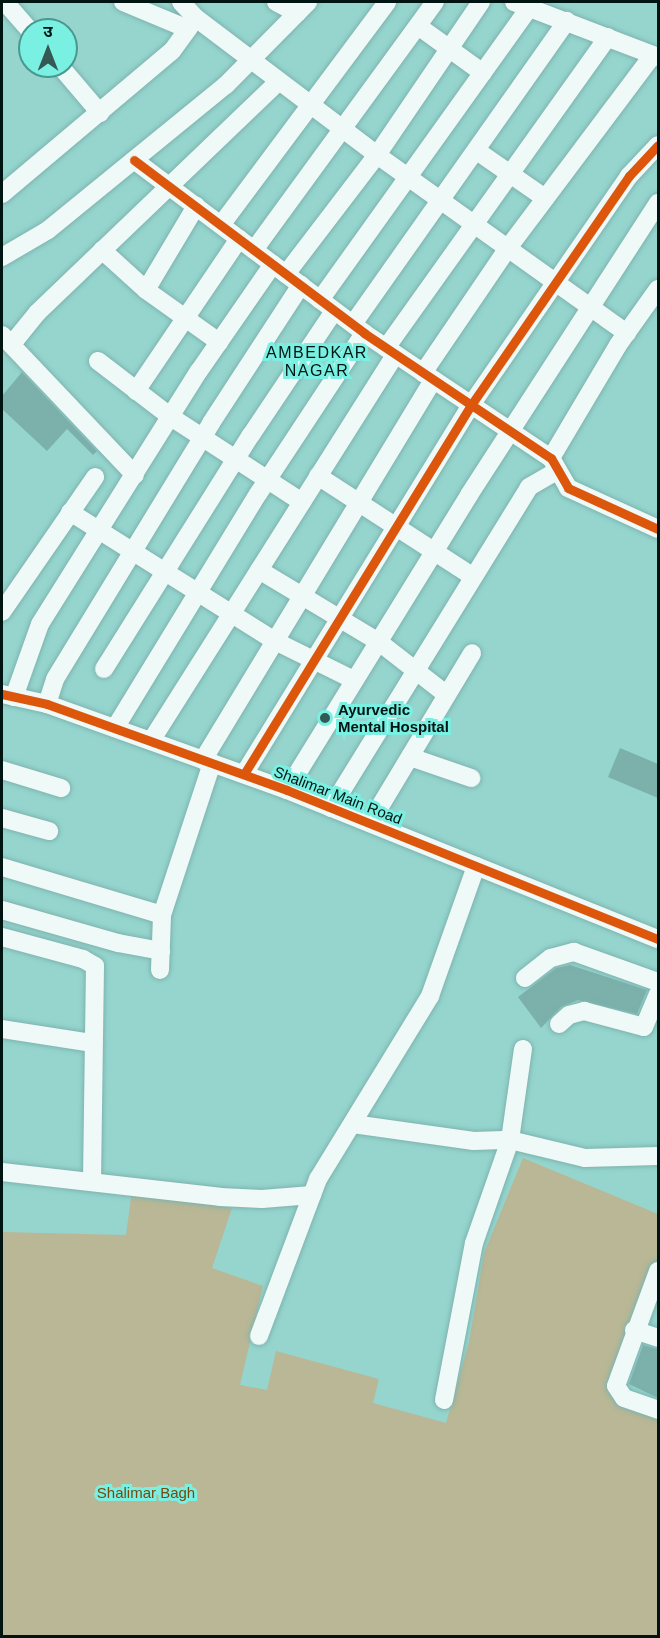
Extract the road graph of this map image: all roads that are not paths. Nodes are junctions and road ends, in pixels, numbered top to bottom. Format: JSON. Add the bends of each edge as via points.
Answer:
{"nodes":[{"id":1,"x":5,"y":2,"type":"edge"},
{"id":2,"x":123,"y":2,"type":"edge"},
{"id":3,"x":181,"y":2,"type":"edge"},
{"id":4,"x":276,"y":2,"type":"edge"},
{"id":5,"x":387,"y":2,"type":"edge"},
{"id":6,"x":435,"y":2,"type":"edge"},
{"id":7,"x":480,"y":2,"type":"edge"},
{"id":8,"x":522,"y":4,"type":"edge"},
{"id":9,"x":302,"y":7,"type":"edge"},
{"id":10,"x":19,"y":18,"type":"edge"},
{"id":11,"x":567,"y":21,"type":"junction"},
{"id":12,"x":192,"y":24,"type":"junction"},
{"id":13,"x":418,"y":26,"type":"junction"},
{"id":14,"x":608,"y":37,"type":"junction"},
{"id":15,"x":448,"y":49,"type":"junction"},
{"id":16,"x":656,"y":56,"type":"edge"},
{"id":17,"x":251,"y":60,"type":"junction"},
{"id":18,"x":483,"y":73,"type":"junction"},
{"id":19,"x":70,"y":78,"type":"edge"},
{"id":20,"x":279,"y":81,"type":"junction"},
{"id":21,"x":311,"y":105,"type":"junction"},
{"id":22,"x":100,"y":113,"type":"junction"},
{"id":23,"x":342,"y":129,"type":"junction"},
{"id":24,"x":658,"y":145,"type":"edge"},
{"id":25,"x":477,"y":151,"type":"junction"},
{"id":26,"x":377,"y":155,"type":"junction"},
{"id":27,"x":134,"y":160,"type":"junction"},
{"id":28,"x":511,"y":174,"type":"junction"},
{"id":29,"x":409,"y":178,"type":"junction"},
{"id":30,"x":169,"y":186,"type":"junction"},
{"id":31,"x":2,"y":194,"type":"edge"},
{"id":32,"x":545,"y":198,"type":"junction"},
{"id":33,"x":442,"y":202,"type":"junction"},
{"id":34,"x":658,"y":202,"type":"edge"},
{"id":35,"x":196,"y":206,"type":"junction"},
{"id":36,"x":221,"y":225,"type":"junction"},
{"id":37,"x":475,"y":225,"type":"junction"},
{"id":38,"x":239,"y":239,"type":"junction"},
{"id":39,"x":508,"y":248,"type":"junction"},
{"id":40,"x":102,"y":250,"type":"junction"},
{"id":41,"x":255,"y":250,"type":"junction"},
{"id":42,"x":2,"y":257,"type":"edge"},
{"id":43,"x":280,"y":269,"type":"junction"},
{"id":44,"x":553,"y":281,"type":"junction"},
{"id":45,"x":301,"y":285,"type":"junction"},
{"id":46,"x":658,"y":289,"type":"edge"},
{"id":47,"x":146,"y":290,"type":"junction"},
{"id":48,"x":327,"y":305,"type":"junction"},
{"id":49,"x":591,"y":307,"type":"junction"},
{"id":50,"x":188,"y":315,"type":"junction"},
{"id":51,"x":358,"y":328,"type":"junction"},
{"id":52,"x":627,"y":333,"type":"junction"},
{"id":53,"x":7,"y":340,"type":"edge"},
{"id":54,"x":219,"y":342,"type":"junction"},
{"id":55,"x":390,"y":352,"type":"junction"},
{"id":56,"x":98,"y":360,"type":"dead end"},
{"id":57,"x":428,"y":376,"type":"junction"},
{"id":58,"x":136,"y":391,"type":"junction"},
{"id":59,"x":471,"y":405,"type":"junction"},
{"id":60,"x":171,"y":417,"type":"junction"},
{"id":61,"x":511,"y":431,"type":"junction"},
{"id":62,"x":202,"y":437,"type":"junction"},
{"id":63,"x":236,"y":459,"type":"junction"},
{"id":64,"x":554,"y":464,"type":"junction"},
{"id":65,"x":135,"y":475,"type":"junction"},
{"id":66,"x":318,"y":476,"type":"junction"},
{"id":67,"x":95,"y":477,"type":"dead end"},
{"id":68,"x":268,"y":480,"type":"junction"},
{"id":69,"x":302,"y":502,"type":"junction"},
{"id":70,"x":358,"y":502,"type":"junction"},
{"id":71,"x":70,"y":512,"type":"junction"},
{"id":72,"x":396,"y":526,"type":"junction"},
{"id":73,"x":658,"y":529,"type":"edge"},
{"id":74,"x":100,"y":531,"type":"junction"},
{"id":75,"x":135,"y":552,"type":"junction"},
{"id":76,"x":434,"y":552,"type":"junction"},
{"id":77,"x":259,"y":570,"type":"junction"},
{"id":78,"x":165,"y":572,"type":"junction"},
{"id":79,"x":472,"y":576,"type":"junction"},
{"id":80,"x":199,"y":593,"type":"junction"},
{"id":81,"x":302,"y":596,"type":"junction"},
{"id":82,"x":2,"y":612,"type":"edge"},
{"id":83,"x":232,"y":614,"type":"junction"},
{"id":84,"x":340,"y":618,"type":"junction"},
{"id":85,"x":275,"y":641,"type":"junction"},
{"id":86,"x":379,"y":642,"type":"junction"},
{"id":87,"x":472,"y":653,"type":"dead end"},
{"id":88,"x":314,"y":660,"type":"junction"},
{"id":89,"x":104,"y":669,"type":"dead end"},
{"id":90,"x":414,"y":671,"type":"junction"},
{"id":91,"x":354,"y":680,"type":"junction"},
{"id":92,"x":447,"y":695,"type":"junction"},
{"id":93,"x":8,"y":696,"type":"edge"},
{"id":94,"x":46,"y":704,"type":"junction"},
{"id":95,"x":115,"y":728,"type":"junction"},
{"id":96,"x":151,"y":741,"type":"junction"},
{"id":97,"x":410,"y":757,"type":"junction"},
{"id":98,"x":207,"y":761,"type":"junction"},
{"id":99,"x":2,"y":770,"type":"edge"},
{"id":100,"x":244,"y":774,"type":"junction"},
{"id":101,"x":471,"y":778,"type":"dead end"},
{"id":102,"x":61,"y":788,"type":"dead end"},
{"id":103,"x":287,"y":790,"type":"junction"},
{"id":104,"x":331,"y":808,"type":"junction"},
{"id":105,"x":2,"y":818,"type":"edge"},
{"id":106,"x":370,"y":824,"type":"junction"},
{"id":107,"x":49,"y":831,"type":"dead end"},
{"id":108,"x":476,"y":866,"type":"junction"},
{"id":109,"x":2,"y":867,"type":"edge"},
{"id":110,"x":2,"y":910,"type":"edge"},
{"id":111,"x":162,"y":915,"type":"junction"},
{"id":112,"x":2,"y":937,"type":"edge"},
{"id":113,"x":658,"y":939,"type":"edge"},
{"id":114,"x":161,"y":951,"type":"junction"},
{"id":115,"x":160,"y":970,"type":"dead end"},
{"id":116,"x":525,"y":978,"type":"dead end"},
{"id":117,"x":658,"y":981,"type":"edge"},
{"id":118,"x":658,"y":994,"type":"edge"},
{"id":119,"x":559,"y":1024,"type":"dead end"},
{"id":120,"x":2,"y":1029,"type":"edge"},
{"id":121,"x":92,"y":1043,"type":"junction"},
{"id":122,"x":523,"y":1049,"type":"dead end"},
{"id":123,"x":353,"y":1124,"type":"junction"},
{"id":124,"x":510,"y":1140,"type":"junction"},
{"id":125,"x":658,"y":1156,"type":"edge"},
{"id":126,"x":2,"y":1172,"type":"edge"},
{"id":127,"x":92,"y":1181,"type":"junction"},
{"id":128,"x":312,"y":1195,"type":"junction"},
{"id":129,"x":658,"y":1271,"type":"edge"},
{"id":130,"x":634,"y":1330,"type":"junction"},
{"id":131,"x":259,"y":1336,"type":"dead end"},
{"id":132,"x":658,"y":1338,"type":"edge"},
{"id":133,"x":444,"y":1400,"type":"dead end"},
{"id":134,"x":658,"y":1410,"type":"edge"}],
"edges":[{"from":1,"to":10,"type":"street"},
{"from":2,"to":12,"type":"street"},
{"from":3,"to":12,"type":"street"},
{"from":4,"to":9,"type":"street"},
{"from":5,"to":21,"type":"street"},
{"from":6,"to":13,"type":"street"},
{"from":7,"to":15,"type":"street"},
{"from":8,"to":11,"type":"street"},
{"from":8,"to":18,"type":"street"},
{"from":9,"to":17,"type":"street"},
{"from":11,"to":14,"type":"street"},
{"from":11,"to":25,"type":"street"},
{"from":12,"to":17,"type":"street"},
{"from":12,"to":22,"type":"street","via":[[172,51]]},
{"from":13,"to":15,"type":"street"},
{"from":13,"to":23,"type":"street"},
{"from":14,"to":16,"type":"street"},
{"from":14,"to":28,"type":"street"},
{"from":15,"to":18,"type":"street"},
{"from":15,"to":26,"type":"street"},
{"from":16,"to":32,"type":"street"},
{"from":17,"to":20,"type":"street"},
{"from":17,"to":27,"type":"street","via":[[226,86]]},
{"from":18,"to":29,"type":"street"},
{"from":19,"to":22,"type":"street"},
{"from":20,"to":21,"type":"street"},
{"from":20,"to":30,"type":"street"},
{"from":21,"to":23,"type":"street"},
{"from":21,"to":36,"type":"street"},
{"from":22,"to":31,"type":"street"},
{"from":23,"to":26,"type":"street"},
{"from":23,"to":41,"type":"street"},
{"from":24,"to":44,"type":"street","via":[[629,176]]},
{"from":25,"to":28,"type":"street"},
{"from":25,"to":33,"type":"street"},
{"from":26,"to":29,"type":"street"},
{"from":26,"to":43,"type":"street"},
{"from":27,"to":30,"type":"street"},
{"from":27,"to":42,"type":"street","via":[[48,230]]},
{"from":28,"to":32,"type":"street"},
{"from":28,"to":37,"type":"street"},
{"from":29,"to":33,"type":"street"},
{"from":29,"to":48,"type":"street"},
{"from":30,"to":35,"type":"street"},
{"from":30,"to":40,"type":"street"},
{"from":32,"to":39,"type":"street"},
{"from":33,"to":37,"type":"street"},
{"from":33,"to":51,"type":"street"},
{"from":34,"to":49,"type":"street"},
{"from":35,"to":36,"type":"street"},
{"from":35,"to":47,"type":"street"},
{"from":36,"to":38,"type":"street"},
{"from":37,"to":39,"type":"street"},
{"from":37,"to":55,"type":"street"},
{"from":38,"to":41,"type":"street"},
{"from":38,"to":50,"type":"street"},
{"from":39,"to":44,"type":"street"},
{"from":39,"to":57,"type":"street"},
{"from":40,"to":47,"type":"street"},
{"from":40,"to":53,"type":"street"},
{"from":41,"to":43,"type":"street"},
{"from":43,"to":45,"type":"street"},
{"from":43,"to":54,"type":"street"},
{"from":44,"to":49,"type":"street"},
{"from":44,"to":59,"type":"street"},
{"from":45,"to":48,"type":"street"},
{"from":45,"to":62,"type":"street"},
{"from":46,"to":52,"type":"street"},
{"from":47,"to":50,"type":"street"},
{"from":48,"to":51,"type":"street"},
{"from":48,"to":63,"type":"street"},
{"from":49,"to":52,"type":"street"},
{"from":49,"to":61,"type":"street"},
{"from":50,"to":54,"type":"street"},
{"from":50,"to":58,"type":"street"},
{"from":51,"to":55,"type":"street"},
{"from":51,"to":68,"type":"street"},
{"from":52,"to":64,"type":"street"},
{"from":53,"to":65,"type":"street"},
{"from":54,"to":60,"type":"street"},
{"from":55,"to":57,"type":"street"},
{"from":55,"to":66,"type":"street"},
{"from":56,"to":58,"type":"street"},
{"from":57,"to":59,"type":"street"},
{"from":57,"to":70,"type":"street"},
{"from":58,"to":60,"type":"street"},
{"from":59,"to":61,"type":"street"},
{"from":59,"to":72,"type":"street"},
{"from":60,"to":62,"type":"street"},
{"from":60,"to":65,"type":"street"},
{"from":61,"to":64,"type":"street"},
{"from":61,"to":76,"type":"street"},
{"from":62,"to":63,"type":"street"},
{"from":62,"to":75,"type":"street"},
{"from":63,"to":68,"type":"street"},
{"from":63,"to":78,"type":"street"},
{"from":64,"to":73,"type":"street","via":[[568,488]]},
{"from":64,"to":79,"type":"street","via":[[529,487]]},
{"from":65,"to":74,"type":"street"},
{"from":66,"to":69,"type":"street"},
{"from":66,"to":70,"type":"street"},
{"from":67,"to":71,"type":"street"},
{"from":68,"to":69,"type":"street"},
{"from":68,"to":80,"type":"street"},
{"from":69,"to":77,"type":"street"},
{"from":70,"to":72,"type":"street"},
{"from":70,"to":81,"type":"street"},
{"from":71,"to":74,"type":"street"},
{"from":71,"to":82,"type":"street"},
{"from":72,"to":76,"type":"street"},
{"from":72,"to":84,"type":"street"},
{"from":74,"to":75,"type":"street"},
{"from":74,"to":93,"type":"street","via":[[34,634]]},
{"from":75,"to":78,"type":"street"},
{"from":75,"to":94,"type":"street","via":[[56,679]]},
{"from":76,"to":79,"type":"street"},
{"from":76,"to":86,"type":"street"},
{"from":77,"to":81,"type":"street"},
{"from":77,"to":83,"type":"street"},
{"from":78,"to":80,"type":"street"},
{"from":78,"to":89,"type":"street"},
{"from":79,"to":90,"type":"street"},
{"from":80,"to":83,"type":"street"},
{"from":80,"to":95,"type":"street"},
{"from":81,"to":84,"type":"street"},
{"from":81,"to":85,"type":"street"},
{"from":83,"to":85,"type":"street"},
{"from":83,"to":96,"type":"street"},
{"from":84,"to":86,"type":"street"},
{"from":84,"to":88,"type":"street"},
{"from":85,"to":88,"type":"street"},
{"from":85,"to":98,"type":"street"},
{"from":86,"to":90,"type":"street"},
{"from":86,"to":91,"type":"street"},
{"from":87,"to":92,"type":"street"},
{"from":88,"to":91,"type":"street"},
{"from":88,"to":100,"type":"street"},
{"from":90,"to":92,"type":"street"},
{"from":90,"to":104,"type":"street"},
{"from":91,"to":103,"type":"street"},
{"from":92,"to":97,"type":"street"},
{"from":93,"to":94,"type":"street","name":"Shalimar Main Road"},
{"from":94,"to":95,"type":"street","name":"Shalimar Main Road"},
{"from":95,"to":96,"type":"street","name":"Shalimar Main Road"},
{"from":96,"to":98,"type":"street","name":"Shalimar Main Road"},
{"from":97,"to":101,"type":"street"},
{"from":97,"to":106,"type":"street"},
{"from":98,"to":100,"type":"street","name":"Shalimar Main Road"},
{"from":98,"to":111,"type":"street"},
{"from":99,"to":102,"type":"street"},
{"from":100,"to":103,"type":"street","name":"Shalimar Main Road"},
{"from":103,"to":104,"type":"street","name":"Shalimar Main Road"},
{"from":104,"to":106,"type":"street","name":"Shalimar Main Road"},
{"from":105,"to":107,"type":"street"},
{"from":106,"to":108,"type":"street","name":"Shalimar Main Road"},
{"from":108,"to":113,"type":"street","name":"Shalimar Main Road"},
{"from":108,"to":123,"type":"street","via":[[430,996]]},
{"from":109,"to":111,"type":"street"},
{"from":110,"to":114,"type":"street"},
{"from":111,"to":114,"type":"street"},
{"from":112,"to":121,"type":"street","via":[[83,959],[94,966]]},
{"from":114,"to":115,"type":"street"},
{"from":116,"to":117,"type":"street","via":[[551,958],[574,952]]},
{"from":118,"to":119,"type":"street","via":[[644,1027],[584,1011]]},
{"from":120,"to":121,"type":"street"},
{"from":121,"to":127,"type":"street"},
{"from":122,"to":124,"type":"street"},
{"from":123,"to":124,"type":"street","via":[[474,1141]]},
{"from":123,"to":128,"type":"street"},
{"from":124,"to":125,"type":"street","via":[[585,1158]]},
{"from":124,"to":133,"type":"street","via":[[474,1243]]},
{"from":126,"to":127,"type":"street"},
{"from":127,"to":128,"type":"street","via":[[220,1197]]},
{"from":128,"to":131,"type":"street"},
{"from":129,"to":130,"type":"street"},
{"from":130,"to":132,"type":"street"},
{"from":130,"to":134,"type":"street","via":[[617,1378],[618,1392]]}]}
